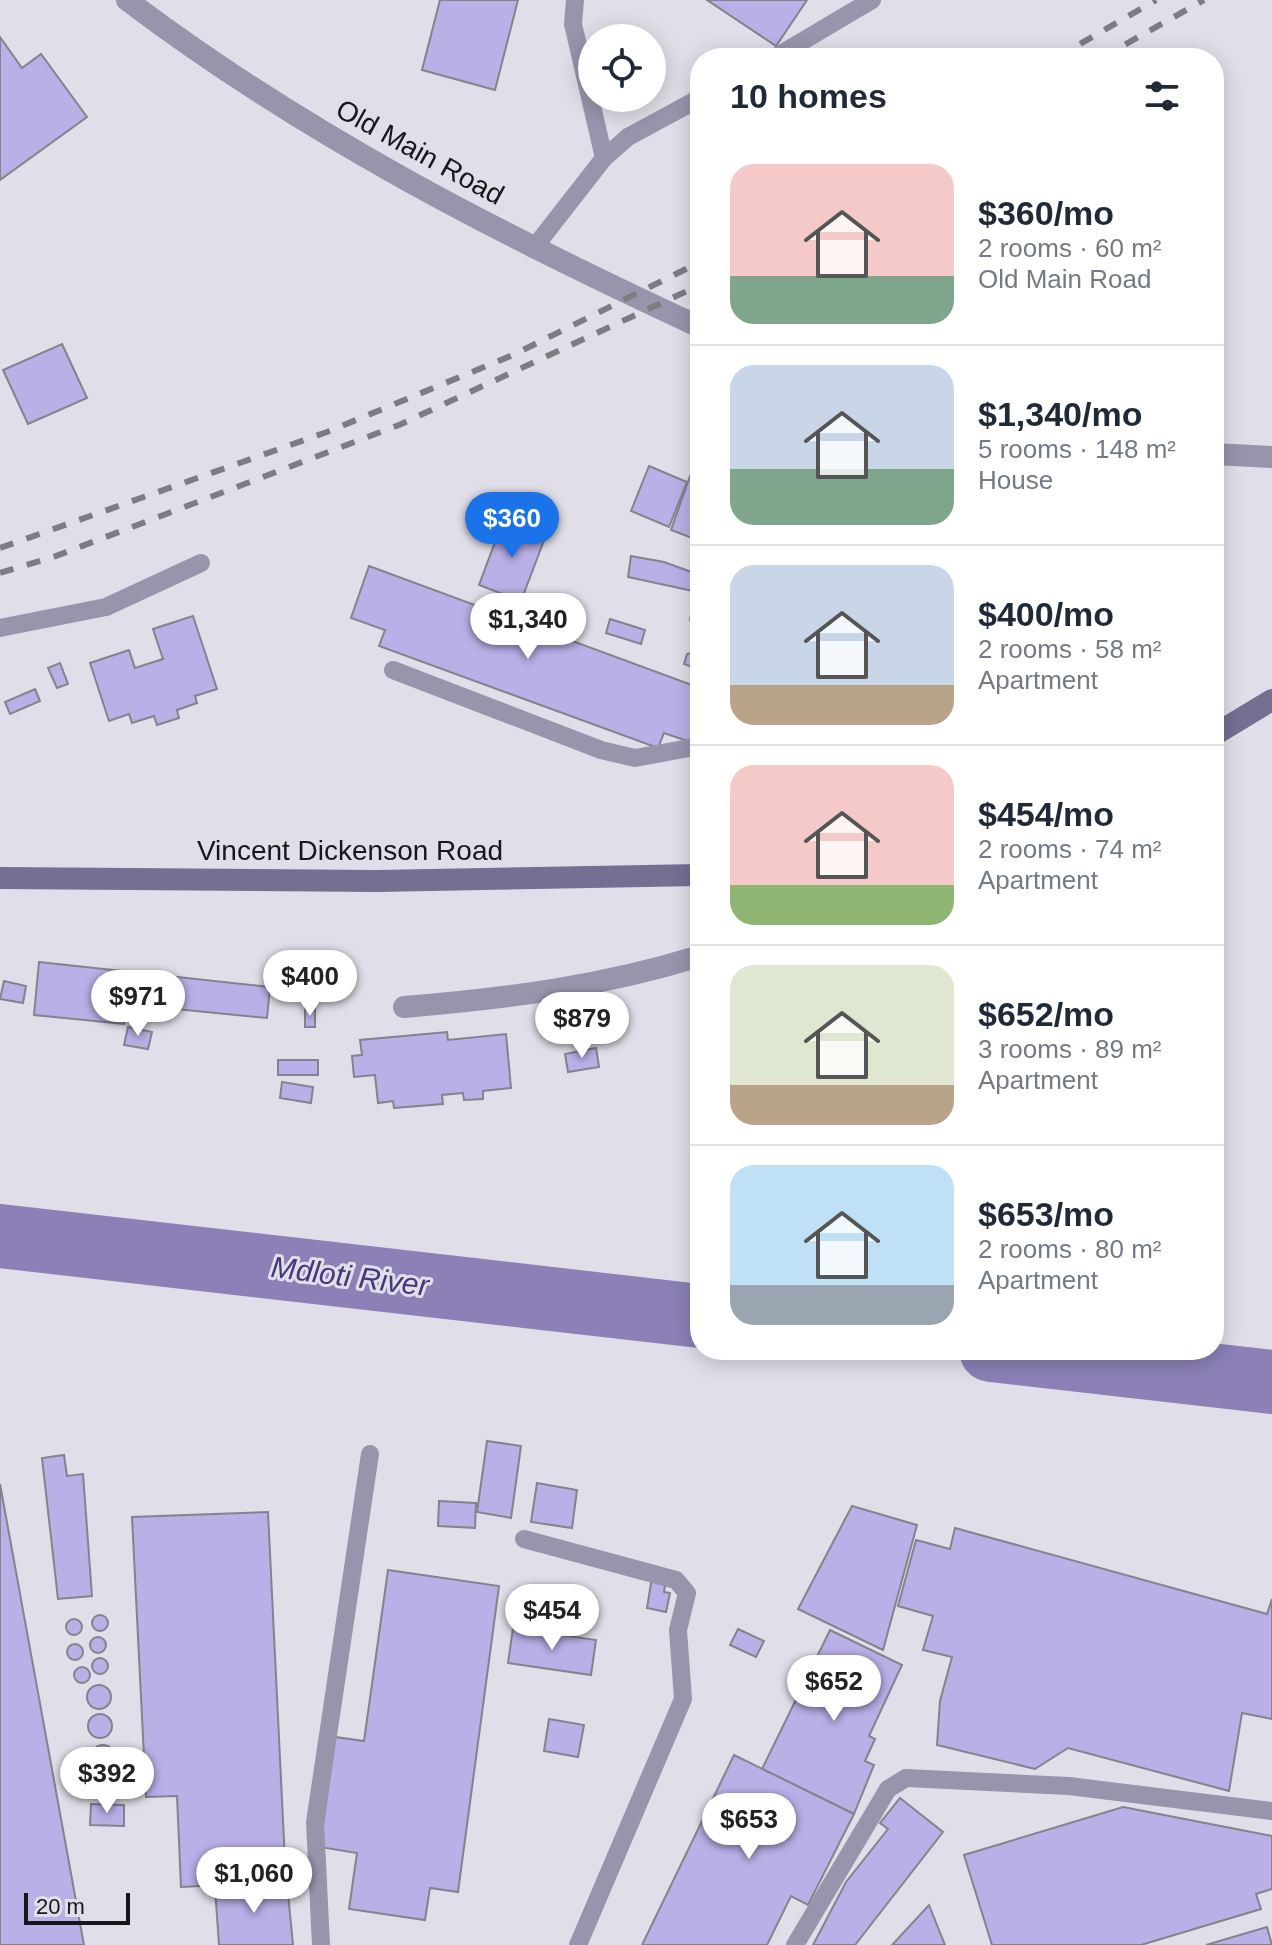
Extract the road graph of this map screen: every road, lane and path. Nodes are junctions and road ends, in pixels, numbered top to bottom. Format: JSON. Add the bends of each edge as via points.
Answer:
{"nodes":[{"id":1,"x":127,"y":0,"type":"edge"},
{"id":2,"x":575,"y":0,"type":"edge"},
{"id":3,"x":872,"y":0,"type":"edge"},
{"id":4,"x":791,"y":48,"type":"edge"},
{"id":5,"x":690,"y":103,"type":"edge"},
{"id":6,"x":604,"y":158,"type":"junction"},
{"id":7,"x":533,"y":249,"type":"junction"},
{"id":8,"x":690,"y":322,"type":"edge"},
{"id":9,"x":1224,"y":455,"type":"edge"},
{"id":10,"x":1272,"y":457,"type":"edge"},
{"id":11,"x":201,"y":563,"type":"dead end"},
{"id":12,"x":0,"y":628,"type":"edge"},
{"id":13,"x":393,"y":670,"type":"dead end"},
{"id":14,"x":1272,"y":700,"type":"edge"},
{"id":15,"x":1224,"y":729,"type":"edge"},
{"id":16,"x":690,"y":748,"type":"edge"},
{"id":17,"x":690,"y":875,"type":"edge"},
{"id":18,"x":0,"y":878,"type":"edge"},
{"id":19,"x":690,"y":959,"type":"edge"},
{"id":20,"x":404,"y":1007,"type":"dead end"},
{"id":21,"x":370,"y":1454,"type":"dead end"},
{"id":22,"x":524,"y":1539,"type":"dead end"},
{"id":23,"x":1272,"y":1811,"type":"edge"},
{"id":24,"x":321,"y":1945,"type":"edge"},
{"id":25,"x":578,"y":1945,"type":"edge"},
{"id":26,"x":795,"y":1945,"type":"edge"}],
"edges":[{"from":1,"to":7,"type":"street","name":"Old Main Road","via":[[295,116]]},
{"from":2,"to":6,"type":"lane","via":[[578,53]]},
{"from":3,"to":4,"type":"lane"},
{"from":5,"to":6,"type":"lane","via":[[628,137]]},
{"from":6,"to":7,"type":"lane"},
{"from":7,"to":8,"type":"street","name":"Old Main Road"},
{"from":9,"to":10,"type":"street"},
{"from":11,"to":12,"type":"lane","via":[[106,607]]},
{"from":13,"to":16,"type":"lane","via":[[601,750],[635,758]]},
{"from":14,"to":15,"type":"main road"},
{"from":17,"to":18,"type":"main road","name":"Vincent Dickenson Road","via":[[439,881]]},
{"from":19,"to":20,"type":"street","via":[[635,976],[528,996]]},
{"from":21,"to":24,"type":"lane","via":[[315,1822]]},
{"from":22,"to":25,"type":"lane","via":[[676,1580],[687,1593],[678,1630],[683,1699]]},
{"from":23,"to":26,"type":"lane","via":[[1069,1786],[906,1778],[888,1789]]}]}
